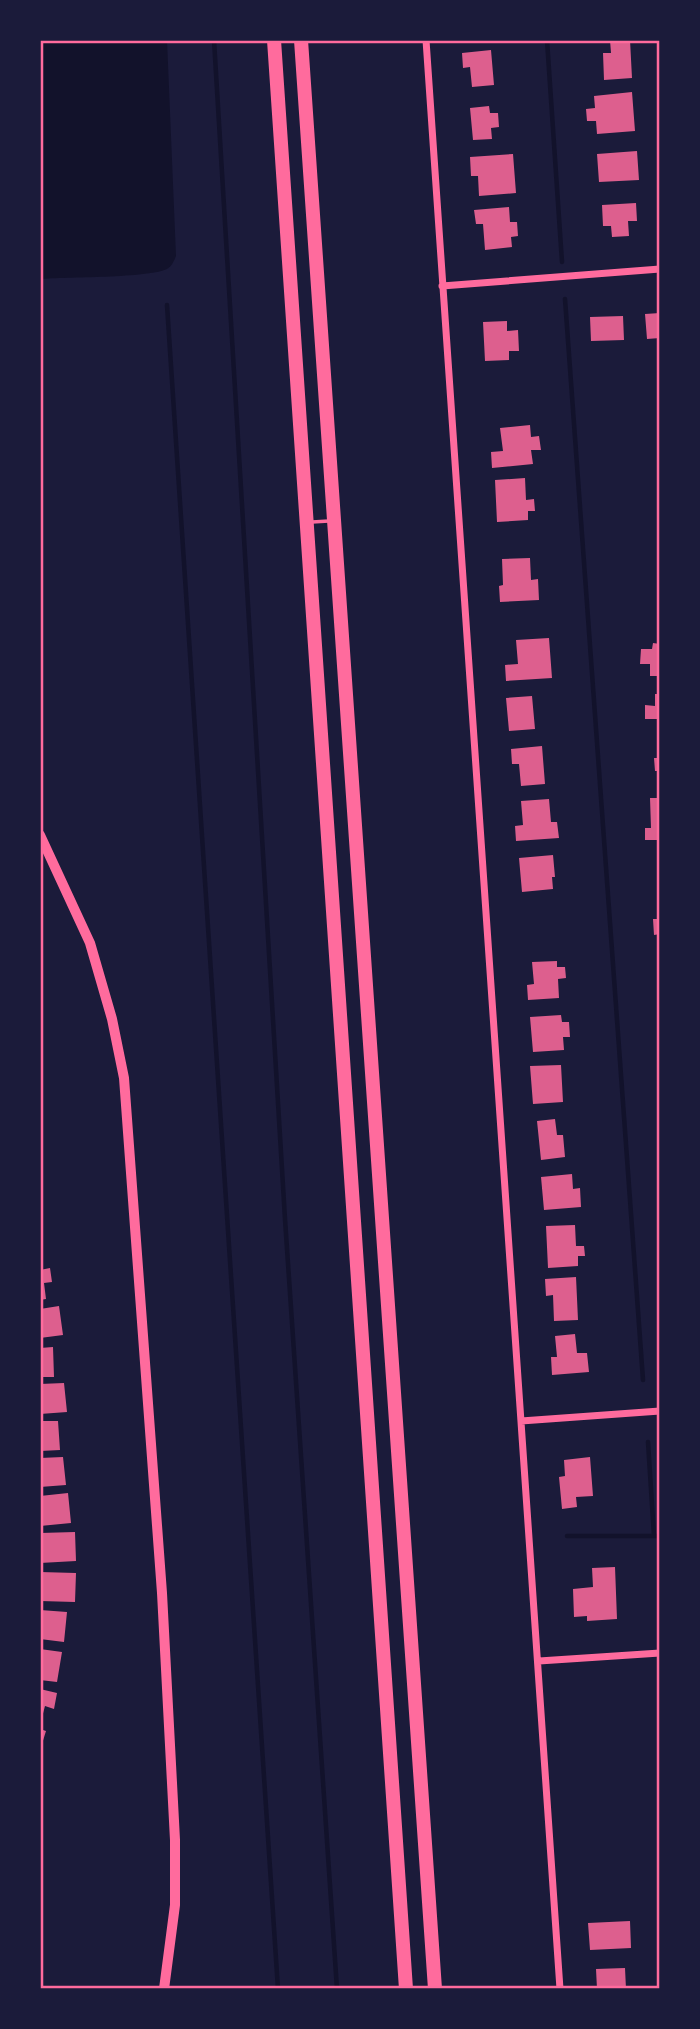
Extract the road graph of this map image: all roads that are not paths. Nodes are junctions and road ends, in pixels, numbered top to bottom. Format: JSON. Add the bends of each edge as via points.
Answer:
{"nodes":[{"id":1,"x":274,"y":40,"type":"edge"},
{"id":2,"x":301,"y":40,"type":"edge"},
{"id":3,"x":426,"y":40,"type":"edge"},
{"id":4,"x":660,"y":269,"type":"edge"},
{"id":5,"x":442,"y":286,"type":"junction"},
{"id":6,"x":333,"y":520,"type":"junction"},
{"id":7,"x":306,"y":522,"type":"junction"},
{"id":8,"x":40,"y":835,"type":"edge"},
{"id":9,"x":660,"y":1411,"type":"edge"},
{"id":10,"x":521,"y":1421,"type":"junction"},
{"id":11,"x":660,"y":1653,"type":"edge"},
{"id":12,"x":539,"y":1661,"type":"junction"},
{"id":13,"x":164,"y":1989,"type":"edge"},
{"id":14,"x":405,"y":1989,"type":"edge"},
{"id":15,"x":435,"y":1989,"type":"edge"},
{"id":16,"x":560,"y":1989,"type":"edge"}],
"edges":[{"from":1,"to":7,"type":"highway"},
{"from":2,"to":6,"type":"highway"},
{"from":3,"to":5,"type":"street"},
{"from":4,"to":5,"type":"street"},
{"from":5,"to":10,"type":"street"},
{"from":6,"to":7,"type":"lane"},
{"from":6,"to":15,"type":"highway"},
{"from":7,"to":14,"type":"highway"},
{"from":8,"to":13,"type":"street","via":[[90,943],[124,1078],[162,1593],[175,1840],[175,1905]]},
{"from":9,"to":10,"type":"street"},
{"from":10,"to":12,"type":"street"},
{"from":11,"to":12,"type":"street"},
{"from":12,"to":16,"type":"street"}]}
